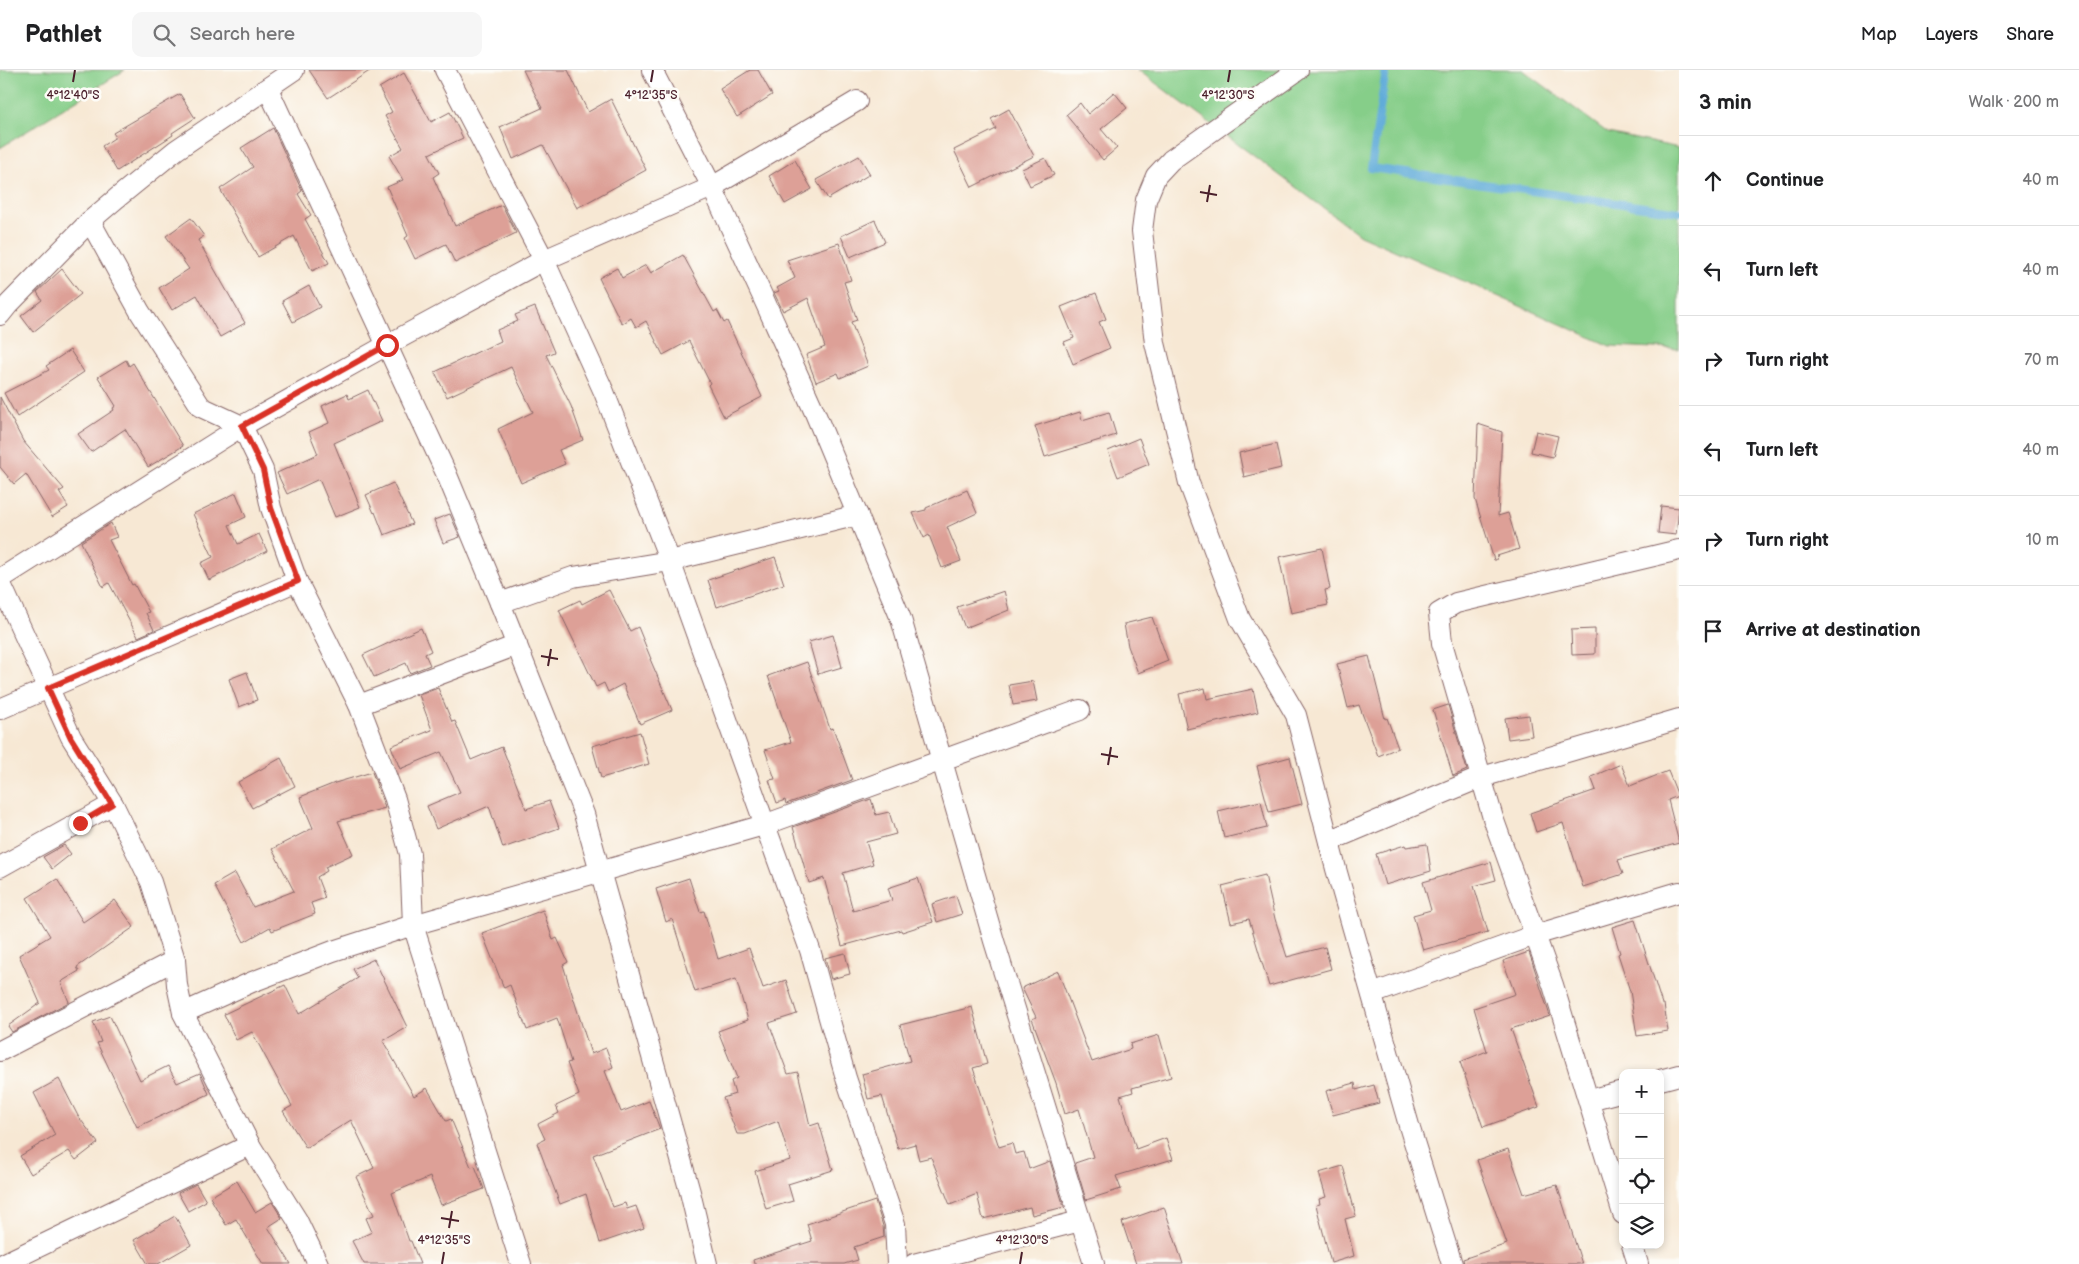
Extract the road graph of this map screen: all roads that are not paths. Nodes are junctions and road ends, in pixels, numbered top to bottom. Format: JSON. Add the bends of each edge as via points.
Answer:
{"nodes":[{"id":1,"x":294,"y":70,"type":"edge"},
{"id":2,"x":445,"y":70,"type":"edge"},
{"id":3,"x":652,"y":70,"type":"edge"},
{"id":4,"x":1298,"y":70,"type":"edge"},
{"id":5,"x":268,"y":89,"type":"junction"},
{"id":6,"x":857,"y":101,"type":"dead end"},
{"id":7,"x":712,"y":187,"type":"junction"},
{"id":8,"x":90,"y":221,"type":"junction"},
{"id":9,"x":544,"y":260,"type":"junction"},
{"id":10,"x":3,"y":306,"type":"edge"},
{"id":11,"x":387,"y":345,"type":"junction"},
{"id":12,"x":242,"y":426,"type":"junction"},
{"id":13,"x":858,"y":515,"type":"junction"},
{"id":14,"x":1679,"y":550,"type":"edge"},
{"id":15,"x":670,"y":561,"type":"junction"},
{"id":16,"x":0,"y":580,"type":"edge"},
{"id":17,"x":298,"y":581,"type":"junction"},
{"id":18,"x":500,"y":603,"type":"junction"},
{"id":19,"x":517,"y":645,"type":"junction"},
{"id":20,"x":48,"y":688,"type":"junction"},
{"id":21,"x":359,"y":705,"type":"junction"},
{"id":22,"x":0,"y":709,"type":"edge"},
{"id":23,"x":1080,"y":710,"type":"dead end"},
{"id":24,"x":1679,"y":719,"type":"edge"},
{"id":25,"x":942,"y":762,"type":"junction"},
{"id":26,"x":1482,"y":777,"type":"junction"},
{"id":27,"x":112,"y":804,"type":"junction"},
{"id":28,"x":764,"y":825,"type":"junction"},
{"id":29,"x":1329,"y":841,"type":"junction"},
{"id":30,"x":0,"y":868,"type":"edge"},
{"id":31,"x":600,"y":872,"type":"junction"},
{"id":32,"x":1679,"y":892,"type":"edge"},
{"id":33,"x":413,"y":926,"type":"junction"},
{"id":34,"x":1535,"y":935,"type":"junction"},
{"id":35,"x":175,"y":960,"type":"junction"},
{"id":36,"x":1372,"y":994,"type":"junction"},
{"id":37,"x":183,"y":1013,"type":"junction"},
{"id":38,"x":0,"y":1051,"type":"edge"},
{"id":39,"x":1679,"y":1075,"type":"edge"},
{"id":40,"x":1664,"y":1079,"type":"edge"},
{"id":41,"x":1619,"y":1092,"type":"edge"},
{"id":42,"x":1589,"y":1100,"type":"junction"},
{"id":43,"x":250,"y":1145,"type":"junction"},
{"id":44,"x":1620,"y":1204,"type":"edge"},
{"id":45,"x":1080,"y":1222,"type":"junction"},
{"id":46,"x":1633,"y":1249,"type":"edge"},
{"id":47,"x":3,"y":1264,"type":"edge"},
{"id":48,"x":318,"y":1264,"type":"edge"},
{"id":49,"x":521,"y":1264,"type":"edge"},
{"id":50,"x":707,"y":1264,"type":"edge"},
{"id":51,"x":897,"y":1264,"type":"edge"},
{"id":52,"x":914,"y":1264,"type":"edge"},
{"id":53,"x":1094,"y":1264,"type":"edge"},
{"id":54,"x":1452,"y":1264,"type":"edge"},
{"id":55,"x":1638,"y":1264,"type":"edge"}],
"edges":[{"from":1,"to":5,"type":"street"},
{"from":2,"to":9,"type":"street"},
{"from":3,"to":7,"type":"street"},
{"from":4,"to":29,"type":"street","via":[[1171,160],[1156,176],[1146,200],[1142,231],[1155,343],[1189,483],[1240,619],[1296,715]]},
{"from":5,"to":8,"type":"street","via":[[176,150]]},
{"from":5,"to":11,"type":"street"},
{"from":6,"to":7,"type":"street"},
{"from":7,"to":9,"type":"street"},
{"from":7,"to":13,"type":"street"},
{"from":8,"to":10,"type":"street"},
{"from":8,"to":12,"type":"street","via":[[140,312],[201,407]]},
{"from":9,"to":11,"type":"street"},
{"from":9,"to":15,"type":"street","via":[[604,392]]},
{"from":11,"to":12,"type":"street"},
{"from":11,"to":18,"type":"street"},
{"from":12,"to":16,"type":"street"},
{"from":12,"to":17,"type":"street","via":[[263,470],[271,508]]},
{"from":13,"to":15,"type":"street"},
{"from":13,"to":25,"type":"street","via":[[901,619]]},
{"from":14,"to":26,"type":"street","via":[[1456,603],[1439,613],[1442,643]]},
{"from":15,"to":18,"type":"street","via":[[573,577]]},
{"from":15,"to":28,"type":"street"},
{"from":16,"to":20,"type":"street"},
{"from":17,"to":20,"type":"street"},
{"from":17,"to":21,"type":"street"},
{"from":18,"to":19,"type":"street"},
{"from":19,"to":21,"type":"street"},
{"from":19,"to":31,"type":"street","via":[[584,814]]},
{"from":20,"to":22,"type":"street"},
{"from":20,"to":27,"type":"street","via":[[71,738]]},
{"from":21,"to":33,"type":"street","via":[[395,799],[410,854]]},
{"from":23,"to":25,"type":"street"},
{"from":24,"to":26,"type":"street"},
{"from":25,"to":28,"type":"street"},
{"from":25,"to":45,"type":"street"},
{"from":26,"to":29,"type":"street"},
{"from":26,"to":34,"type":"street","via":[[1493,818]]},
{"from":27,"to":30,"type":"street"},
{"from":27,"to":35,"type":"street","via":[[151,882]]},
{"from":28,"to":31,"type":"street"},
{"from":28,"to":51,"type":"street","via":[[810,950],[846,1078],[895,1224]]},
{"from":29,"to":36,"type":"street"},
{"from":31,"to":33,"type":"street"},
{"from":31,"to":50,"type":"street","via":[[690,1192]]},
{"from":32,"to":34,"type":"street"},
{"from":33,"to":37,"type":"street","via":[[333,951]]},
{"from":33,"to":49,"type":"street"},
{"from":34,"to":36,"type":"street"},
{"from":34,"to":42,"type":"street"},
{"from":35,"to":37,"type":"street"},
{"from":35,"to":38,"type":"street"},
{"from":36,"to":54,"type":"street"},
{"from":37,"to":43,"type":"street"},
{"from":39,"to":40,"type":"street"},
{"from":41,"to":42,"type":"street"},
{"from":42,"to":44,"type":"street"},
{"from":43,"to":47,"type":"street"},
{"from":43,"to":48,"type":"street","via":[[298,1220]]},
{"from":45,"to":52,"type":"street"},
{"from":45,"to":53,"type":"street"},
{"from":46,"to":55,"type":"street"}]}
